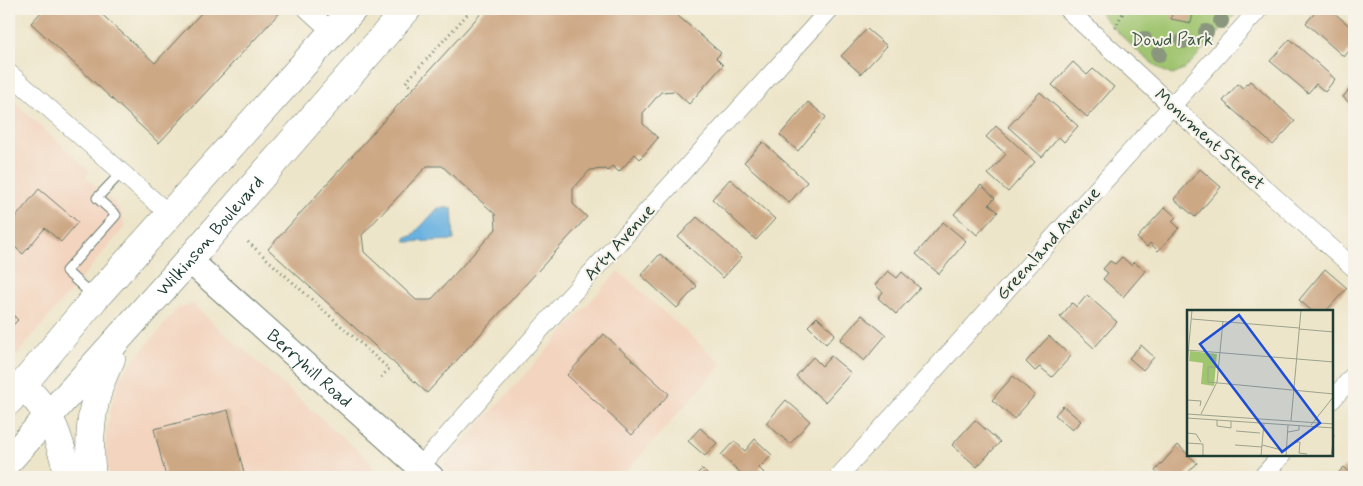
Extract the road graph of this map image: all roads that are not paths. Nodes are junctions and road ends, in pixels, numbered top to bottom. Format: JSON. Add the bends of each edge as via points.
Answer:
{"nodes":[{"id":1,"x":307,"y":9,"type":"edge"},
{"id":2,"x":353,"y":9,"type":"edge"},
{"id":3,"x":407,"y":9,"type":"edge"},
{"id":4,"x":830,"y":9,"type":"edge"},
{"id":5,"x":1067,"y":9,"type":"edge"},
{"id":6,"x":1260,"y":9,"type":"edge"},
{"id":7,"x":332,"y":32,"type":"junction"},
{"id":8,"x":9,"y":73,"type":"edge"},
{"id":9,"x":1172,"y":106,"type":"junction"},
{"id":10,"x":121,"y":173,"type":"junction"},
{"id":11,"x":170,"y":215,"type":"junction"},
{"id":12,"x":189,"y":260,"type":"junction"},
{"id":13,"x":1354,"y":268,"type":"edge"},
{"id":14,"x":95,"y":298,"type":"junction"},
{"id":15,"x":134,"y":322,"type":"junction"},
{"id":16,"x":1354,"y":375,"type":"edge"},
{"id":17,"x":16,"y":393,"type":"edge"},
{"id":18,"x":1333,"y":399,"type":"edge"},
{"id":19,"x":50,"y":415,"type":"junction"},
{"id":20,"x":1281,"y":456,"type":"edge"},
{"id":21,"x":9,"y":460,"type":"edge"},
{"id":22,"x":421,"y":474,"type":"edge"},
{"id":23,"x":69,"y":477,"type":"edge"},
{"id":24,"x":92,"y":477,"type":"edge"},
{"id":25,"x":838,"y":477,"type":"edge"},
{"id":26,"x":1262,"y":477,"type":"edge"}],
"edges":[{"from":1,"to":7,"type":"street"},
{"from":2,"to":7,"type":"main road"},
{"from":3,"to":12,"type":"main road","name":"Wilkinson Boulevard"},
{"from":4,"to":22,"type":"street","name":"Arty Avenue","via":[[562,305]]},
{"from":5,"to":9,"type":"street","name":"Monument Street"},
{"from":6,"to":9,"type":"street","name":"Greenland Avenue"},
{"from":7,"to":11,"type":"main road"},
{"from":8,"to":10,"type":"street"},
{"from":9,"to":13,"type":"street","name":"Monument Street"},
{"from":9,"to":25,"type":"street","name":"Greenland Avenue"},
{"from":10,"to":11,"type":"street"},
{"from":10,"to":14,"type":"lane","via":[[96,198],[116,216],[66,271]]},
{"from":11,"to":14,"type":"main road"},
{"from":12,"to":15,"type":"main road","name":"Wilkinson Boulevard"},
{"from":12,"to":22,"type":"street","name":"Berryhill Road"},
{"from":14,"to":17,"type":"main road"},
{"from":15,"to":19,"type":"main road","name":"Wilkinson Boulevard"},
{"from":15,"to":24,"type":"main road","via":[[108,365],[94,401],[89,437]]},
{"from":16,"to":18,"type":"street"},
{"from":17,"to":19,"type":"main road","via":[[36,398]]},
{"from":19,"to":21,"type":"main road","name":"Wilkinson Boulevard"},
{"from":19,"to":23,"type":"main road"},
{"from":20,"to":26,"type":"street"}]}
